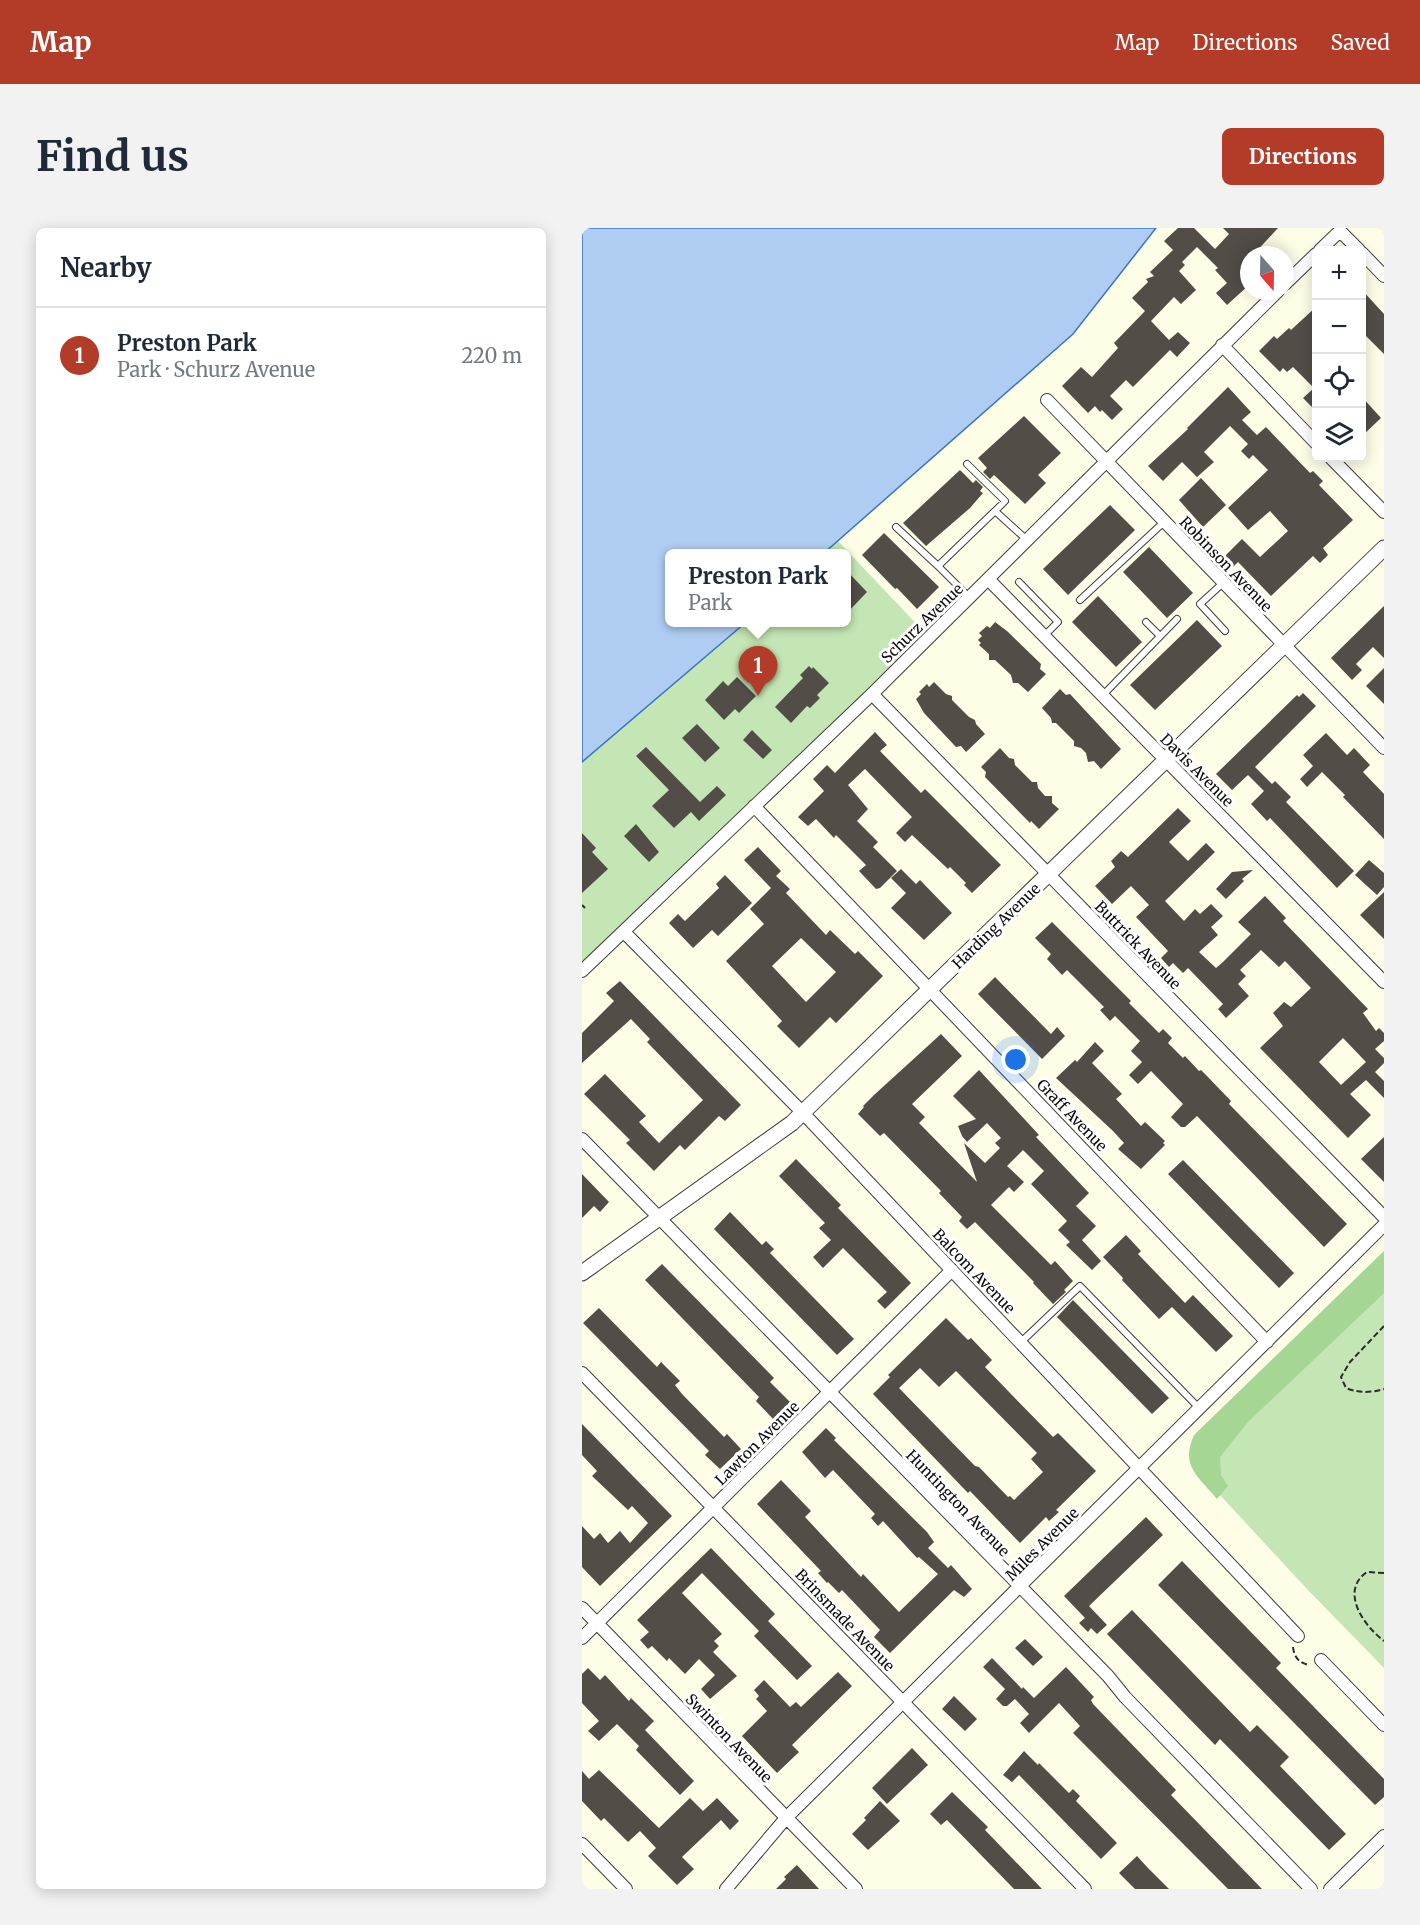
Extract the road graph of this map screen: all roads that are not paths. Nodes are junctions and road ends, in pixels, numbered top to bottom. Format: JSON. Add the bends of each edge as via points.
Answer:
{"nodes":[{"id":1,"x":1324,"y":246,"type":"edge"},
{"id":2,"x":1354,"y":246,"type":"edge"},
{"id":3,"x":1312,"y":258,"type":"edge"},
{"id":4,"x":1366,"y":258,"type":"edge"},
{"id":5,"x":1294,"y":275,"type":"edge"},
{"id":6,"x":1384,"y":276,"type":"edge"},
{"id":7,"x":1269,"y":300,"type":"edge"},
{"id":8,"x":1222,"y":345,"type":"junction"},
{"id":9,"x":1047,"y":400,"type":"dead end"},
{"id":10,"x":1312,"y":438,"type":"edge"},
{"id":11,"x":1335,"y":462,"type":"edge"},
{"id":12,"x":1107,"y":463,"type":"junction"},
{"id":13,"x":967,"y":464,"type":"dead end"},
{"id":14,"x":995,"y":510,"type":"junction"},
{"id":15,"x":1384,"y":512,"type":"edge"},
{"id":16,"x":1164,"y":522,"type":"junction"},
{"id":17,"x":896,"y":527,"type":"dead end"},
{"id":18,"x":1027,"y":540,"type":"junction"},
{"id":19,"x":1384,"y":548,"type":"edge"},
{"id":20,"x":938,"y":566,"type":"junction"},
{"id":21,"x":988,"y":579,"type":"junction"},
{"id":22,"x":1019,"y":582,"type":"dead end"},
{"id":23,"x":1223,"y":583,"type":"junction"},
{"id":24,"x":970,"y":597,"type":"junction"},
{"id":25,"x":1080,"y":600,"type":"dead end"},
{"id":26,"x":1177,"y":619,"type":"dead end"},
{"id":27,"x":1146,"y":622,"type":"dead end"},
{"id":28,"x":1225,"y":631,"type":"dead end"},
{"id":29,"x":1044,"y":636,"type":"junction"},
{"id":30,"x":1160,"y":636,"type":"junction"},
{"id":31,"x":1283,"y":646,"type":"junction"},
{"id":32,"x":872,"y":693,"type":"junction"},
{"id":33,"x":1102,"y":695,"type":"junction"},
{"id":34,"x":1384,"y":748,"type":"edge"},
{"id":35,"x":1166,"y":760,"type":"junction"},
{"id":36,"x":754,"y":806,"type":"junction"},
{"id":37,"x":1048,"y":874,"type":"junction"},
{"id":38,"x":624,"y":932,"type":"junction"},
{"id":39,"x":582,"y":971,"type":"edge"},
{"id":40,"x":1384,"y":982,"type":"edge"},
{"id":41,"x":930,"y":989,"type":"junction"},
{"id":42,"x":803,"y":1113,"type":"junction"},
{"id":43,"x":582,"y":1139,"type":"edge"},
{"id":44,"x":1384,"y":1217,"type":"edge"},
{"id":45,"x":660,"y":1219,"type":"junction"},
{"id":46,"x":1384,"y":1225,"type":"edge"},
{"id":47,"x":952,"y":1270,"type":"junction"},
{"id":48,"x":582,"y":1274,"type":"edge"},
{"id":49,"x":1021,"y":1342,"type":"junction"},
{"id":50,"x":1267,"y":1342,"type":"junction"},
{"id":51,"x":582,"y":1373,"type":"edge"},
{"id":52,"x":829,"y":1393,"type":"junction"},
{"id":53,"x":1200,"y":1408,"type":"junction"},
{"id":54,"x":1141,"y":1468,"type":"junction"},
{"id":55,"x":713,"y":1507,"type":"junction"},
{"id":56,"x":1019,"y":1588,"type":"junction"},
{"id":57,"x":582,"y":1608,"type":"edge"},
{"id":58,"x":597,"y":1623,"type":"junction"},
{"id":59,"x":1298,"y":1636,"type":"road end"},
{"id":60,"x":582,"y":1638,"type":"edge"},
{"id":61,"x":1321,"y":1660,"type":"road end"},
{"id":62,"x":903,"y":1701,"type":"junction"},
{"id":63,"x":1384,"y":1725,"type":"edge"},
{"id":64,"x":786,"y":1818,"type":"junction"},
{"id":65,"x":1384,"y":1836,"type":"edge"},
{"id":66,"x":582,"y":1844,"type":"edge"},
{"id":67,"x":626,"y":1889,"type":"edge"},
{"id":68,"x":726,"y":1889,"type":"edge"},
{"id":69,"x":856,"y":1889,"type":"edge"},
{"id":70,"x":1085,"y":1889,"type":"edge"},
{"id":71,"x":1311,"y":1889,"type":"edge"},
{"id":72,"x":1329,"y":1889,"type":"edge"}],
"edges":[{"from":1,"to":2,"type":"street","via":[[1340,231]]},
{"from":3,"to":5,"type":"street"},
{"from":4,"to":6,"type":"street"},
{"from":7,"to":8,"type":"street","name":"Schurz Avenue"},
{"from":8,"to":10,"type":"street"},
{"from":8,"to":12,"type":"street","name":"Schurz Avenue"},
{"from":9,"to":12,"type":"street","name":"Robinson Avenue"},
{"from":11,"to":15,"type":"street"},
{"from":12,"to":16,"type":"street","name":"Robinson Avenue"},
{"from":12,"to":18,"type":"street","name":"Schurz Avenue"},
{"from":13,"to":14,"type":"lane","via":[[1005,501]]},
{"from":14,"to":18,"type":"lane"},
{"from":14,"to":20,"type":"lane"},
{"from":16,"to":23,"type":"street","name":"Robinson Avenue"},
{"from":16,"to":25,"type":"lane"},
{"from":17,"to":20,"type":"lane"},
{"from":18,"to":21,"type":"street","name":"Schurz Avenue"},
{"from":19,"to":31,"type":"street","name":"Harding Avenue"},
{"from":20,"to":24,"type":"lane"},
{"from":21,"to":24,"type":"street","name":"Schurz Avenue"},
{"from":21,"to":29,"type":"street","name":"Davis Avenue"},
{"from":22,"to":29,"type":"lane","via":[[1058,622]]},
{"from":23,"to":28,"type":"lane","via":[[1200,604]]},
{"from":23,"to":31,"type":"street","name":"Robinson Avenue"},
{"from":24,"to":32,"type":"street","name":"Schurz Avenue"},
{"from":26,"to":30,"type":"lane"},
{"from":27,"to":30,"type":"lane"},
{"from":29,"to":33,"type":"street","name":"Davis Avenue"},
{"from":30,"to":33,"type":"lane"},
{"from":31,"to":34,"type":"street","name":"Robinson Avenue"},
{"from":31,"to":35,"type":"street","name":"Harding Avenue"},
{"from":32,"to":36,"type":"street","name":"Schurz Avenue"},
{"from":32,"to":37,"type":"street","name":"Buttrick Avenue"},
{"from":33,"to":35,"type":"street","name":"Davis Avenue"},
{"from":35,"to":37,"type":"street","name":"Harding Avenue"},
{"from":35,"to":40,"type":"street","name":"Davis Avenue"},
{"from":36,"to":38,"type":"street","name":"Schurz Avenue"},
{"from":36,"to":41,"type":"street","name":"Graff Avenue"},
{"from":37,"to":41,"type":"street","name":"Harding Avenue"},
{"from":37,"to":44,"type":"street","name":"Buttrick Avenue"},
{"from":38,"to":39,"type":"street","name":"Schurz Avenue"},
{"from":38,"to":42,"type":"street","name":"Balcom Avenue"},
{"from":41,"to":42,"type":"street","name":"Harding Avenue"},
{"from":41,"to":50,"type":"street","name":"Graff Avenue"},
{"from":42,"to":45,"type":"street","name":"Harding Avenue"},
{"from":42,"to":47,"type":"street","name":"Balcom Avenue"},
{"from":43,"to":45,"type":"street","name":"Huntington Avenue"},
{"from":45,"to":48,"type":"street","name":"Harding Avenue"},
{"from":45,"to":52,"type":"street","name":"Huntington Avenue"},
{"from":46,"to":50,"type":"street","name":"Miles Avenue"},
{"from":47,"to":49,"type":"street","name":"Balcom Avenue"},
{"from":47,"to":52,"type":"street","name":"Lawton Avenue"},
{"from":49,"to":53,"type":"lane","via":[[1080,1286]]},
{"from":49,"to":54,"type":"street","name":"Balcom Avenue"},
{"from":50,"to":53,"type":"street","name":"Miles Avenue"},
{"from":51,"to":55,"type":"street","name":"Brinsmade Avenue"},
{"from":52,"to":55,"type":"street","name":"Lawton Avenue"},
{"from":52,"to":56,"type":"street","name":"Huntington Avenue"},
{"from":53,"to":54,"type":"street","name":"Miles Avenue"},
{"from":54,"to":56,"type":"street","name":"Miles Avenue"},
{"from":54,"to":59,"type":"street","name":"Balcom Avenue"},
{"from":55,"to":58,"type":"street","name":"Lawton Avenue"},
{"from":55,"to":62,"type":"street","name":"Brinsmade Avenue"},
{"from":56,"to":62,"type":"street","name":"Miles Avenue"},
{"from":56,"to":71,"type":"street","name":"Huntington Avenue"},
{"from":57,"to":58,"type":"street","name":"Swinton Avenue"},
{"from":58,"to":60,"type":"street","name":"Lawton Avenue"},
{"from":58,"to":64,"type":"street","name":"Swinton Avenue"},
{"from":61,"to":63,"type":"street"},
{"from":62,"to":64,"type":"street","name":"Miles Avenue"},
{"from":62,"to":70,"type":"street","name":"Brinsmade Avenue"},
{"from":64,"to":68,"type":"street","name":"Miles Avenue"},
{"from":64,"to":69,"type":"street","name":"Swinton Avenue"},
{"from":65,"to":72,"type":"street"},
{"from":66,"to":67,"type":"street"}]}
